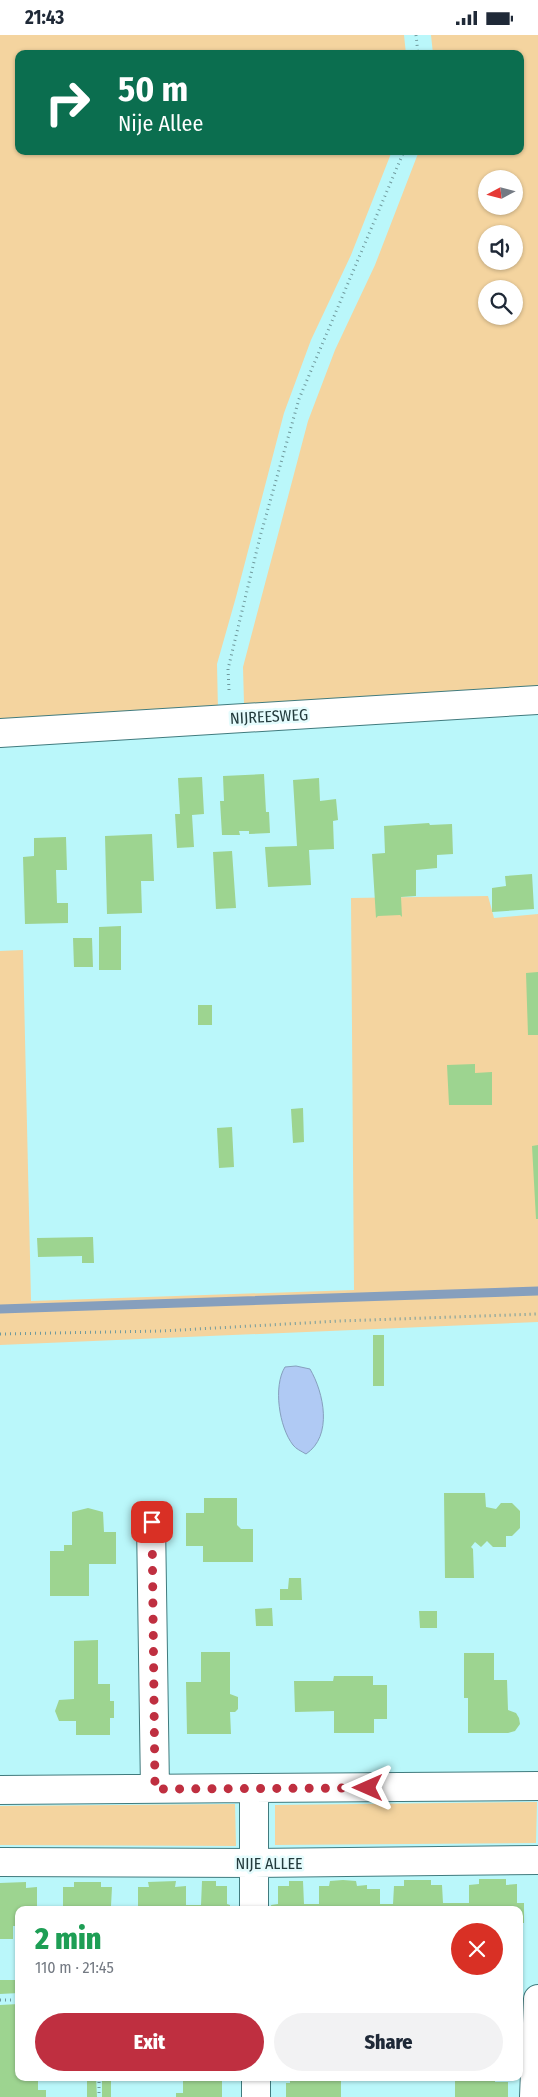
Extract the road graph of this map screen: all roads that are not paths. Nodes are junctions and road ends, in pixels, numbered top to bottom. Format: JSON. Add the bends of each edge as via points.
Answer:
{"nodes":[{"id":1,"x":538,"y":700,"type":"edge"},
{"id":2,"x":0,"y":733,"type":"edge"},
{"id":3,"x":152,"y":1522,"type":"dead end"},
{"id":4,"x":538,"y":1786,"type":"edge"},
{"id":5,"x":155,"y":1789,"type":"junction"},
{"id":6,"x":254,"y":1789,"type":"junction"},
{"id":7,"x":0,"y":1790,"type":"edge"},
{"id":8,"x":538,"y":1860,"type":"edge"},
{"id":9,"x":0,"y":1862,"type":"edge"},
{"id":10,"x":254,"y":1863,"type":"junction"},
{"id":11,"x":254,"y":1906,"type":"edge"},
{"id":12,"x":538,"y":1999,"type":"edge"},
{"id":13,"x":256,"y":2081,"type":"edge"},
{"id":14,"x":256,"y":2097,"type":"edge"},
{"id":15,"x":534,"y":2097,"type":"edge"}],
"edges":[{"from":1,"to":2,"type":"street","name":"NIJREESWEG"},
{"from":3,"to":5,"type":"street"},
{"from":4,"to":6,"type":"street"},
{"from":5,"to":6,"type":"street"},
{"from":5,"to":7,"type":"street"},
{"from":6,"to":10,"type":"street"},
{"from":8,"to":10,"type":"street","name":"NIJE ALLEE"},
{"from":9,"to":10,"type":"street","name":"NIJE ALLEE"},
{"from":10,"to":11,"type":"street"},
{"from":12,"to":15,"type":"street"},
{"from":13,"to":14,"type":"street"}]}
